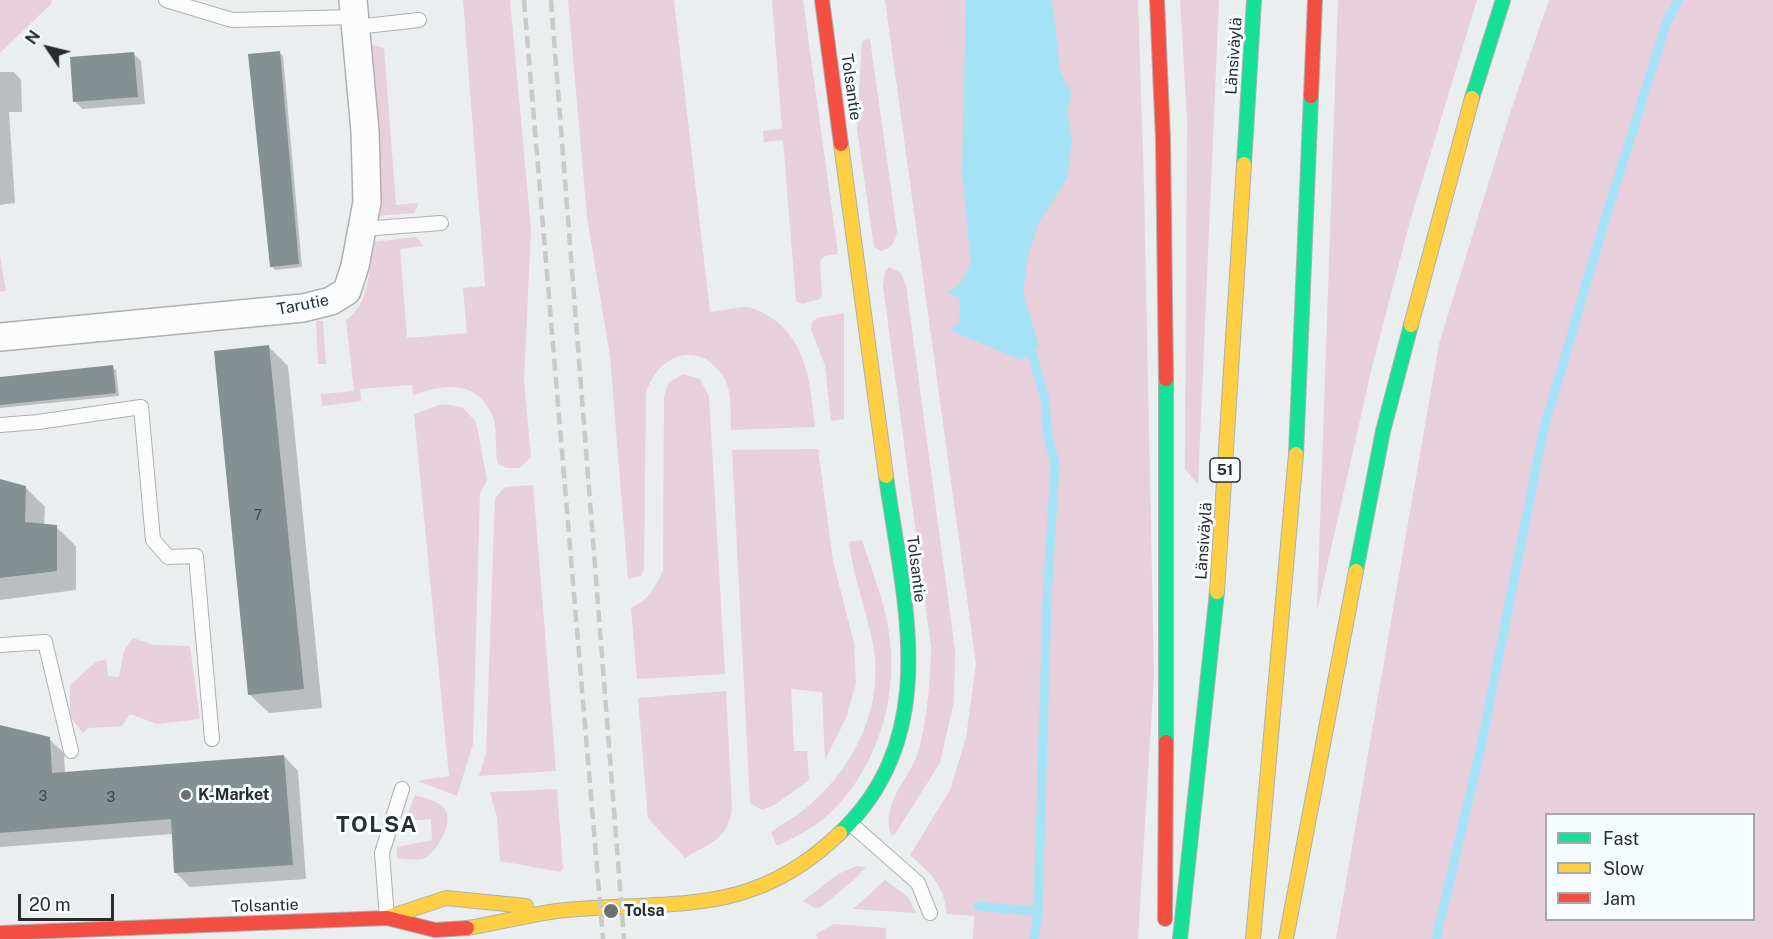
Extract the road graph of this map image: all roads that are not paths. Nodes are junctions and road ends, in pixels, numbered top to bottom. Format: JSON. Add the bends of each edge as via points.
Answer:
{"nodes":[{"id":1,"x":166,"y":0,"type":"edge"},
{"id":2,"x":822,"y":0,"type":"edge"},
{"id":3,"x":1157,"y":0,"type":"edge"},
{"id":4,"x":1254,"y":0,"type":"edge"},
{"id":5,"x":1315,"y":0,"type":"edge"},
{"id":6,"x":1503,"y":0,"type":"edge"},
{"id":7,"x":354,"y":15,"type":"edge"},
{"id":8,"x":419,"y":20,"type":"dead end"},
{"id":9,"x":441,"y":224,"type":"dead end"},
{"id":10,"x":362,"y":229,"type":"junction"},
{"id":11,"x":0,"y":337,"type":"edge"},
{"id":12,"x":0,"y":425,"type":"edge"},
{"id":13,"x":0,"y":645,"type":"edge"},
{"id":14,"x":212,"y":739,"type":"dead end"},
{"id":15,"x":71,"y":751,"type":"dead end"},
{"id":16,"x":402,"y":789,"type":"dead end"},
{"id":17,"x":851,"y":824,"type":"junction"},
{"id":18,"x":565,"y":910,"type":"junction"},
{"id":19,"x":930,"y":913,"type":"dead end"},
{"id":20,"x":387,"y":918,"type":"junction"},
{"id":21,"x":1165,"y":928,"type":"dead end"},
{"id":22,"x":0,"y":933,"type":"edge"},
{"id":23,"x":1180,"y":939,"type":"edge"},
{"id":24,"x":1253,"y":939,"type":"edge"},
{"id":25,"x":1286,"y":939,"type":"edge"}],
"edges":[{"from":1,"to":7,"type":"lane","via":[[232,20]]},
{"from":2,"to":17,"type":"main road","name":"Tolsantie","via":[[909,645],[908,700],[893,752],[867,803]]},
{"from":3,"to":21,"type":"main road","via":[[1163,139],[1168,553]]},
{"from":4,"to":23,"type":"main road","name":"Länsiväylä","number":"51","via":[[1218,586]]},
{"from":5,"to":24,"type":"main road","via":[[1296,449]]},
{"from":6,"to":25,"type":"main road","via":[[1464,124],[1383,431]]},
{"from":7,"to":8,"type":"lane"},
{"from":7,"to":10,"type":"street","name":"Tarutie","via":[[365,131],[367,202]]},
{"from":9,"to":10,"type":"lane"},
{"from":10,"to":11,"type":"street","name":"Tarutie","via":[[347,291],[332,301],[303,308]]},
{"from":12,"to":14,"type":"lane","via":[[141,406],[153,540],[168,557],[196,556]]},
{"from":13,"to":15,"type":"lane","via":[[45,642]]},
{"from":16,"to":20,"type":"lane","via":[[382,853]]},
{"from":17,"to":18,"type":"main road","name":"Tolsantie","via":[[807,863],[753,891],[669,906]]},
{"from":17,"to":19,"type":"lane","via":[[918,883]]},
{"from":18,"to":20,"type":"main road","name":"Tolsantie","via":[[447,931]]},
{"from":18,"to":20,"type":"main road","name":"Tolsantie","via":[[446,898]]},
{"from":20,"to":22,"type":"main road","name":"Tolsantie"}]}
